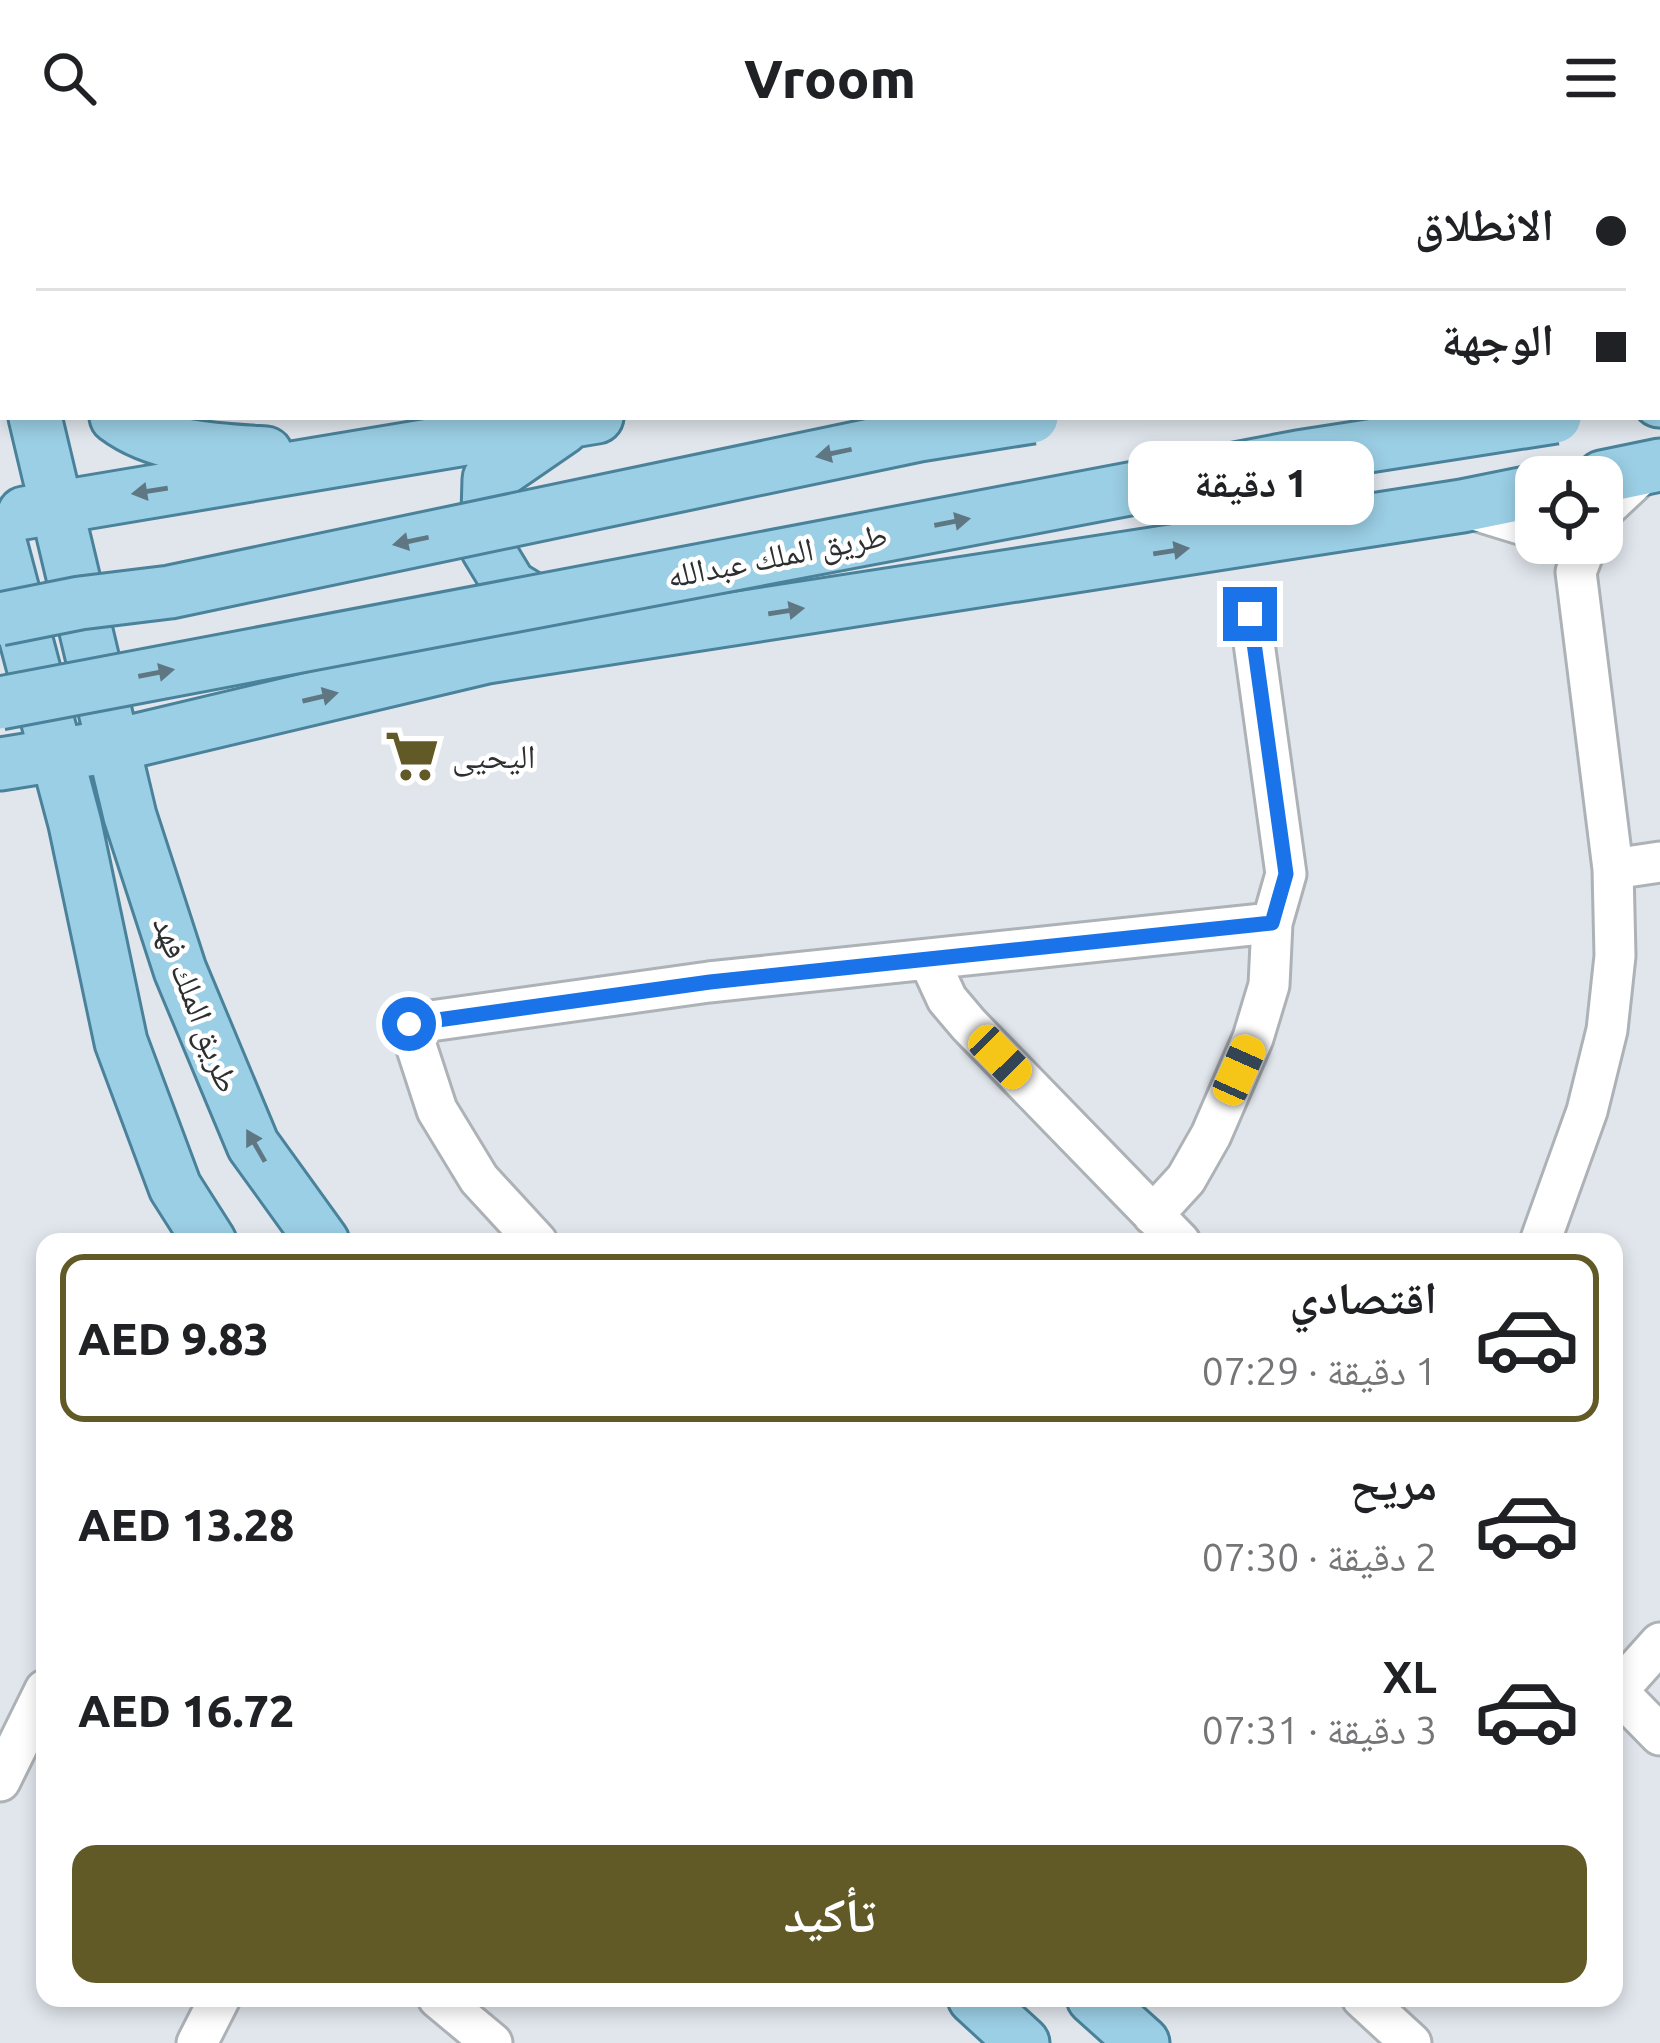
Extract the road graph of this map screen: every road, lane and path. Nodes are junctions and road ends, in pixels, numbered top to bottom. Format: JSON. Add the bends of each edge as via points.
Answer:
{"nodes":[{"id":1,"x":36,"y":420,"type":"edge"},
{"id":2,"x":122,"y":420,"type":"edge"},
{"id":3,"x":579,"y":420,"type":"edge"},
{"id":4,"x":583,"y":420,"type":"edge"},
{"id":5,"x":1013,"y":420,"type":"edge"},
{"id":6,"x":1537,"y":420,"type":"edge"},
{"id":7,"x":344,"y":459,"type":"junction"},
{"id":8,"x":1515,"y":495,"type":"edge"},
{"id":9,"x":57,"y":506,"type":"junction"},
{"id":10,"x":1462,"y":506,"type":"junction"},
{"id":11,"x":0,"y":517,"type":"edge"},
{"id":12,"x":1515,"y":522,"type":"edge"},
{"id":13,"x":0,"y":542,"type":"edge"},
{"id":14,"x":1583,"y":564,"type":"edge"},
{"id":15,"x":1250,"y":614,"type":"dead end"},
{"id":16,"x":0,"y":619,"type":"edge"},
{"id":17,"x":705,"y":623,"type":"junction"},
{"id":18,"x":0,"y":703,"type":"edge"},
{"id":19,"x":112,"y":746,"type":"junction"},
{"id":20,"x":55,"y":753,"type":"junction"},
{"id":21,"x":0,"y":764,"type":"edge"},
{"id":22,"x":1660,"y":862,"type":"edge"},
{"id":23,"x":1613,"y":869,"type":"junction"},
{"id":24,"x":1272,"y":923,"type":"junction"},
{"id":25,"x":929,"y":960,"type":"junction"},
{"id":26,"x":1167,"y":1228,"type":"edge"},
{"id":27,"x":204,"y":1233,"type":"edge"},
{"id":28,"x":317,"y":1233,"type":"edge"},
{"id":29,"x":529,"y":1233,"type":"edge"},
{"id":30,"x":1543,"y":1233,"type":"edge"},
{"id":31,"x":1660,"y":1643,"type":"edge"},
{"id":32,"x":1623,"y":1682,"type":"edge"},
{"id":33,"x":1623,"y":1696,"type":"edge"},
{"id":34,"x":36,"y":1708,"type":"edge"},
{"id":35,"x":1660,"y":1735,"type":"edge"},
{"id":36,"x":0,"y":1781,"type":"edge"},
{"id":37,"x":215,"y":2007,"type":"edge"},
{"id":38,"x":449,"y":2007,"type":"edge"},
{"id":39,"x":984,"y":2007,"type":"edge"},
{"id":40,"x":1103,"y":2007,"type":"edge"},
{"id":41,"x":1372,"y":2007,"type":"edge"},
{"id":42,"x":197,"y":2043,"type":"edge"},
{"id":43,"x":492,"y":2043,"type":"edge"},
{"id":44,"x":1023,"y":2043,"type":"edge"},
{"id":45,"x":1143,"y":2043,"type":"edge"},
{"id":46,"x":1411,"y":2043,"type":"edge"}],
"edges":[{"from":1,"to":9,"type":"main road","name":"طريق الملك فهد"},
{"from":2,"to":7,"type":"main road","via":[[204,448]]},
{"from":3,"to":7,"type":"main road"},
{"from":4,"to":17,"type":"main road","via":[[489,479],[487,548],[510,586],[567,620]]},
{"from":5,"to":16,"type":"main road","one_way":true,"bridge":true,"via":[[170,592]]},
{"from":18,"to":6,"type":"main road","name":"طريق الملك عبدالله","one_way":true,"bridge":true,"via":[[1275,461]]},
{"from":7,"to":9,"type":"main road","one_way":true},
{"from":8,"to":10,"type":"main road"},
{"from":9,"to":11,"type":"main road"},
{"from":9,"to":19,"type":"main road","name":"طريق الملك فهد"},
{"from":10,"to":12,"type":"street"},
{"from":17,"to":10,"type":"main road","one_way":true},
{"from":13,"to":20,"type":"main road"},
{"from":14,"to":23,"type":"street"},
{"from":15,"to":24,"type":"street","via":[[1286,874]]},
{"from":19,"to":17,"type":"main road","one_way":true,"via":[[488,657]]},
{"from":19,"to":20,"type":"main road"},
{"from":28,"to":19,"type":"main road","name":"طريق الملك فهد","one_way":true,"via":[[253,1144],[180,970]]},
{"from":20,"to":21,"type":"main road"},
{"from":20,"to":27,"type":"main road","via":[[121,1042],[175,1187]]},
{"from":22,"to":23,"type":"street"},
{"from":23,"to":30,"type":"street","via":[[1607,1030]]},
{"from":24,"to":25,"type":"street"},
{"from":24,"to":26,"type":"street","via":[[1269,985],[1253,1038]]},
{"from":25,"to":26,"type":"street","via":[[969,1025]]},
{"from":25,"to":29,"type":"street","via":[[409,1024],[437,1110],[479,1179]]},
{"from":31,"to":32,"type":"street"},
{"from":33,"to":35,"type":"street"},
{"from":34,"to":36,"type":"street"},
{"from":37,"to":42,"type":"street"},
{"from":38,"to":43,"type":"street"},
{"from":39,"to":44,"type":"main road"},
{"from":40,"to":45,"type":"main road"},
{"from":41,"to":46,"type":"street"}]}
